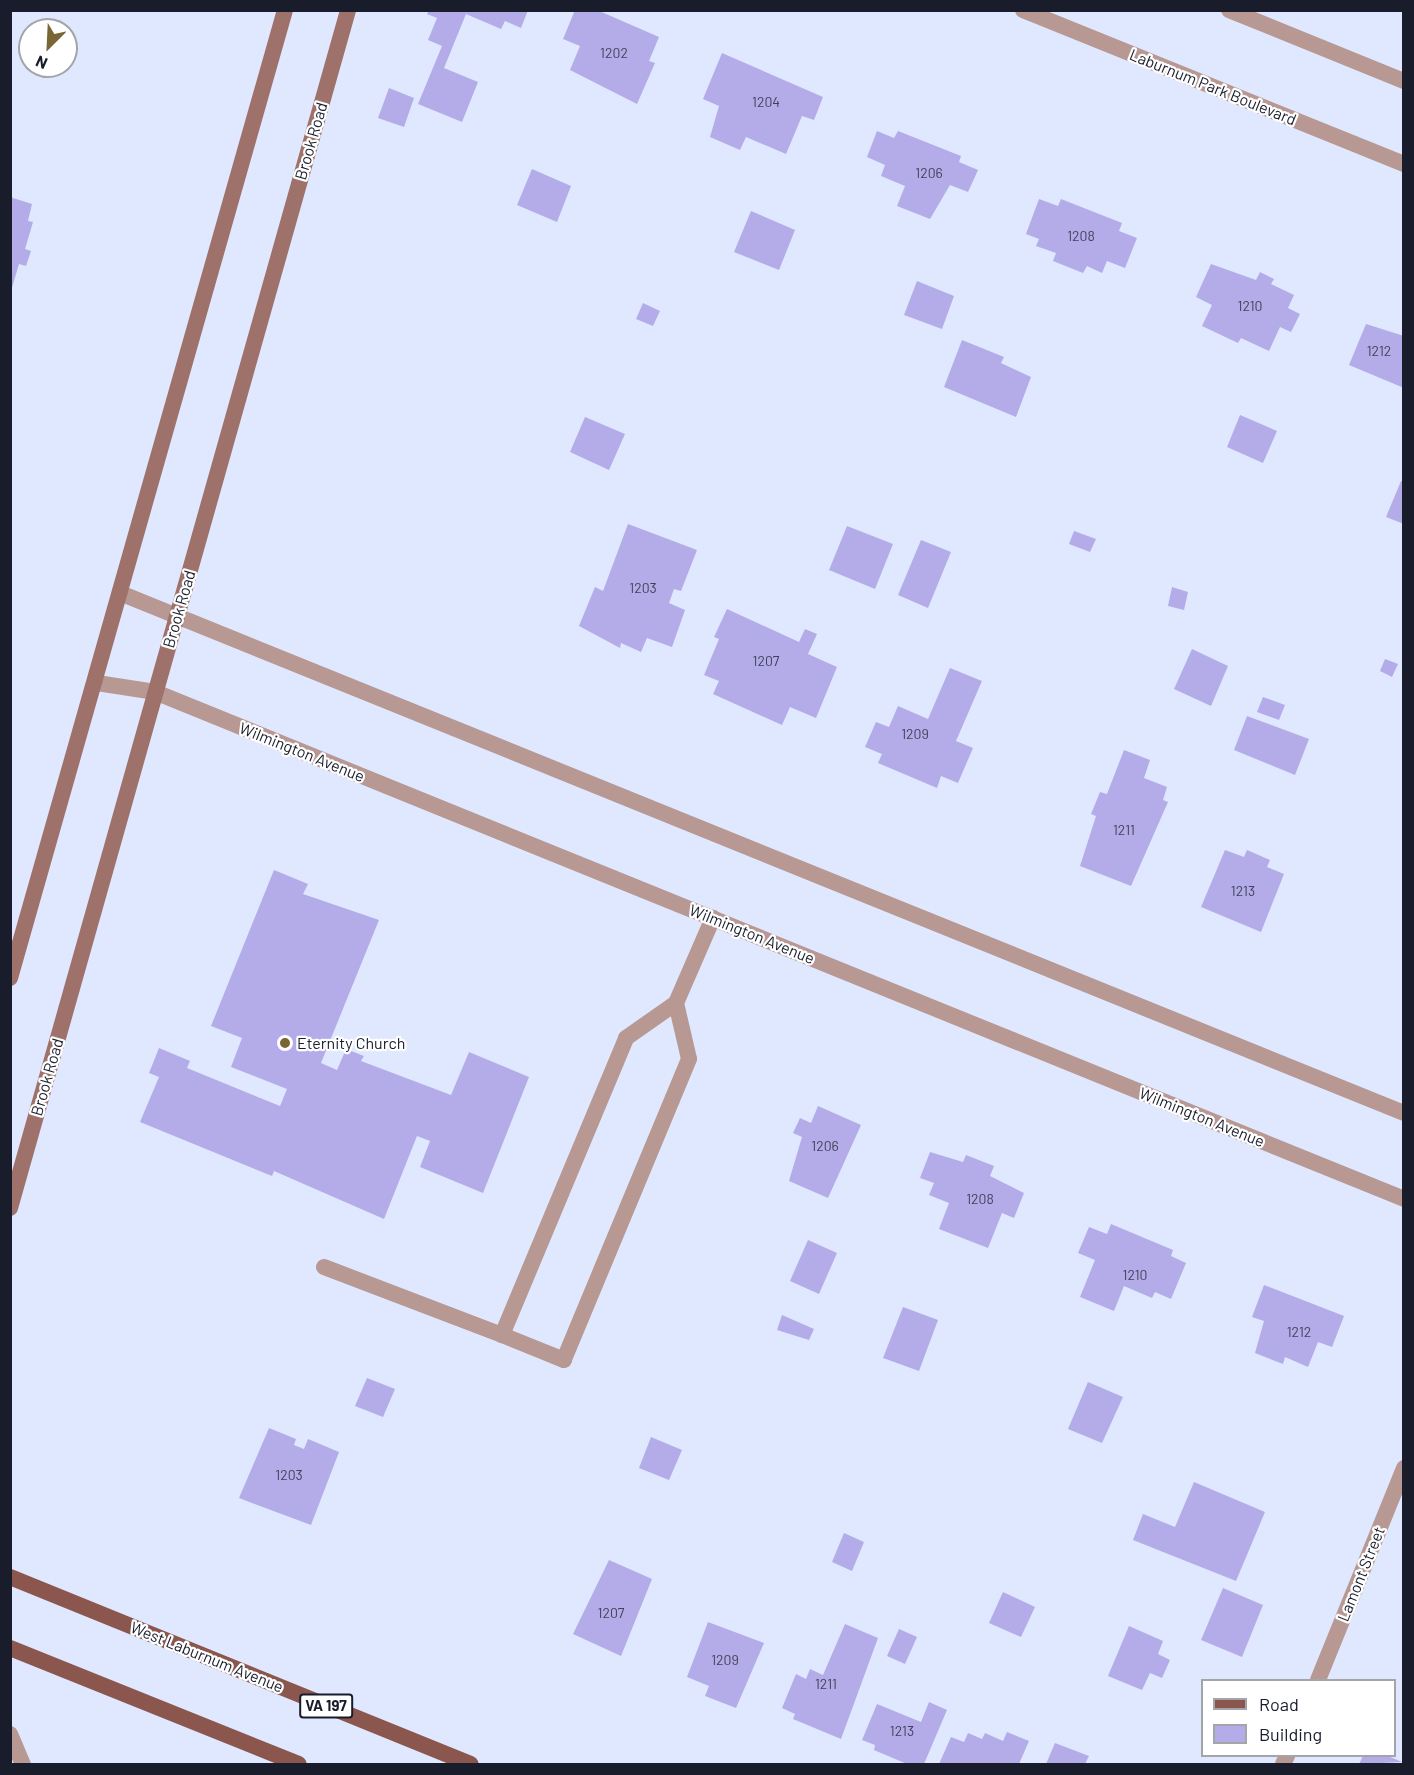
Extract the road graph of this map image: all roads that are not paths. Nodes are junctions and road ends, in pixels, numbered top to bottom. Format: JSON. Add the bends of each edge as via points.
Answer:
{"nodes":[{"id":1,"x":285,"y":10,"type":"edge"},
{"id":2,"x":348,"y":10,"type":"edge"},
{"id":3,"x":1023,"y":10,"type":"edge"},
{"id":4,"x":1229,"y":10,"type":"edge"},
{"id":5,"x":1404,"y":81,"type":"edge"},
{"id":6,"x":1404,"y":164,"type":"edge"},
{"id":7,"x":120,"y":593,"type":"junction"},
{"id":8,"x":177,"y":615,"type":"junction"},
{"id":9,"x":97,"y":683,"type":"junction"},
{"id":10,"x":155,"y":692,"type":"junction"},
{"id":11,"x":713,"y":918,"type":"junction"},
{"id":12,"x":10,"y":978,"type":"edge"},
{"id":13,"x":676,"y":1003,"type":"junction"},
{"id":14,"x":1404,"y":1113,"type":"edge"},
{"id":15,"x":1404,"y":1198,"type":"edge"},
{"id":16,"x":10,"y":1208,"type":"edge"},
{"id":17,"x":324,"y":1267,"type":"dead end"},
{"id":18,"x":502,"y":1335,"type":"junction"},
{"id":19,"x":1404,"y":1468,"type":"edge"},
{"id":20,"x":10,"y":1577,"type":"edge"},
{"id":21,"x":10,"y":1648,"type":"edge"},
{"id":22,"x":1317,"y":1679,"type":"edge"},
{"id":23,"x":10,"y":1734,"type":"edge"},
{"id":24,"x":23,"y":1764,"type":"edge"},
{"id":25,"x":299,"y":1764,"type":"edge"},
{"id":26,"x":471,"y":1764,"type":"edge"}],
"edges":[{"from":1,"to":7,"type":"main road"},
{"from":2,"to":8,"type":"main road","name":"Brook Road"},
{"from":3,"to":6,"type":"street","name":"Laburnum Park Boulevard"},
{"from":4,"to":5,"type":"street"},
{"from":7,"to":8,"type":"street"},
{"from":7,"to":9,"type":"main road"},
{"from":8,"to":10,"type":"main road","name":"Brook Road"},
{"from":8,"to":14,"type":"street"},
{"from":9,"to":10,"type":"street","name":"Wilmington Avenue"},
{"from":9,"to":12,"type":"main road"},
{"from":10,"to":11,"type":"street","name":"Wilmington Avenue"},
{"from":10,"to":16,"type":"main road","name":"Brook Road"},
{"from":11,"to":13,"type":"street"},
{"from":11,"to":15,"type":"street","name":"Wilmington Avenue"},
{"from":13,"to":18,"type":"street","via":[[626,1038]]},
{"from":13,"to":18,"type":"street","via":[[689,1059],[564,1360]]},
{"from":17,"to":18,"type":"street"},
{"from":19,"to":22,"type":"street","name":"Lamont Street"},
{"from":20,"to":26,"type":"main road","name":"West Laburnum Avenue","number":"VA 197"},
{"from":21,"to":25,"type":"main road"},
{"from":23,"to":24,"type":"street"}]}
